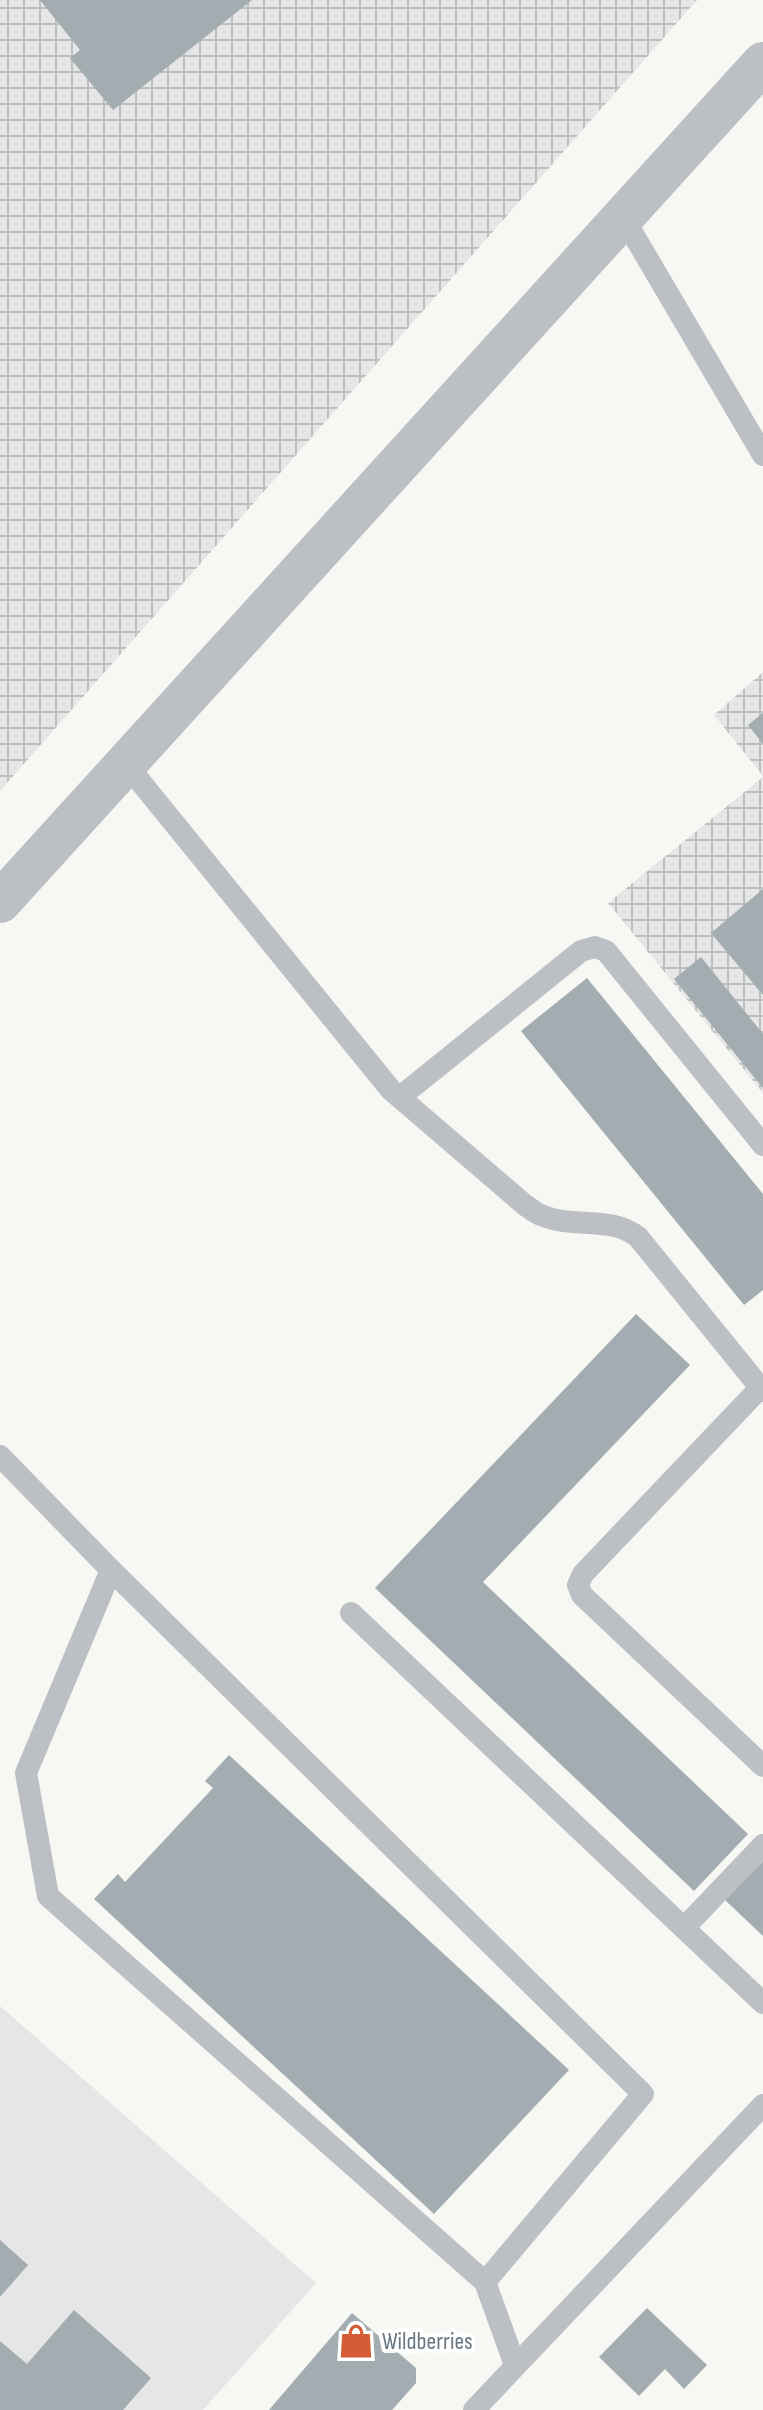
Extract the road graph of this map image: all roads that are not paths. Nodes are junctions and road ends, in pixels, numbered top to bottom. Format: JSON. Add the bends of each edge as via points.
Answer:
{"nodes":[{"id":1,"x":763,"y":63,"type":"edge"},
{"id":2,"x":623,"y":217,"type":"junction"},
{"id":3,"x":763,"y":455,"type":"edge"},
{"id":4,"x":126,"y":764,"type":"junction"},
{"id":5,"x":0,"y":902,"type":"edge"},
{"id":6,"x":400,"y":1097,"type":"junction"},
{"id":7,"x":763,"y":1145,"type":"edge"},
{"id":8,"x":762,"y":1390,"type":"edge"},
{"id":9,"x":4,"y":1469,"type":"edge"},
{"id":10,"x":111,"y":1570,"type":"junction"},
{"id":11,"x":351,"y":1613,"type":"dead end"},
{"id":12,"x":763,"y":1766,"type":"edge"},
{"id":13,"x":763,"y":1845,"type":"edge"},
{"id":14,"x":684,"y":1928,"type":"junction"},
{"id":15,"x":763,"y":2003,"type":"edge"},
{"id":16,"x":763,"y":2105,"type":"edge"},
{"id":17,"x":485,"y":2282,"type":"junction"},
{"id":18,"x":515,"y":2365,"type":"junction"},
{"id":19,"x":474,"y":2410,"type":"edge"}],
"edges":[{"from":1,"to":2,"type":"street"},
{"from":2,"to":3,"type":"lane"},
{"from":2,"to":4,"type":"street"},
{"from":4,"to":5,"type":"street"},
{"from":4,"to":6,"type":"lane"},
{"from":6,"to":7,"type":"lane","via":[[581,951],[595,947],[606,951]]},
{"from":6,"to":8,"type":"lane","via":[[540,1215],[614,1225],[638,1237]]},
{"from":8,"to":12,"type":"lane","via":[[578,1585],[582,1595]]},
{"from":9,"to":10,"type":"lane"},
{"from":10,"to":17,"type":"lane","via":[[26,1773],[48,1896]]},
{"from":10,"to":17,"type":"lane","via":[[643,2094]]},
{"from":11,"to":14,"type":"lane"},
{"from":13,"to":14,"type":"lane"},
{"from":14,"to":15,"type":"lane"},
{"from":16,"to":18,"type":"lane"},
{"from":17,"to":18,"type":"lane"},
{"from":18,"to":19,"type":"lane"}]}
